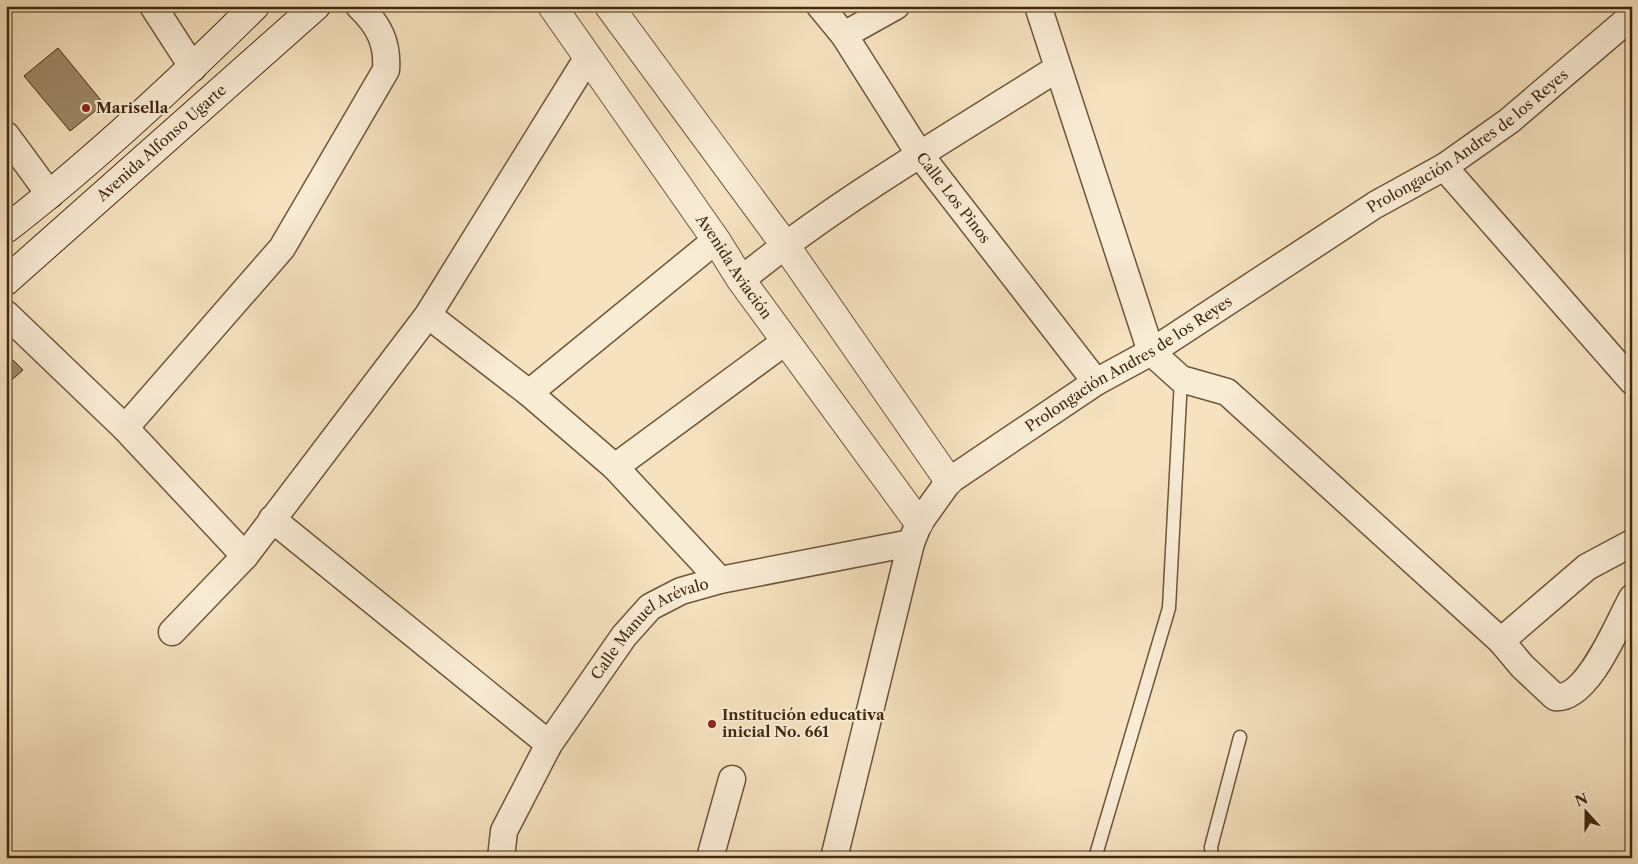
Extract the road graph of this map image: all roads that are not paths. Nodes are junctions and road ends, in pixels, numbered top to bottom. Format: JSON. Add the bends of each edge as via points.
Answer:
{"nodes":[{"id":1,"x":153,"y":6,"type":"edge"},
{"id":2,"x":255,"y":6,"type":"edge"},
{"id":3,"x":316,"y":6,"type":"edge"},
{"id":4,"x":359,"y":6,"type":"edge"},
{"id":5,"x":552,"y":6,"type":"edge"},
{"id":6,"x":609,"y":6,"type":"edge"},
{"id":7,"x":820,"y":6,"type":"edge"},
{"id":8,"x":896,"y":6,"type":"edge"},
{"id":9,"x":1038,"y":6,"type":"edge"},
{"id":10,"x":1632,"y":16,"type":"edge"},
{"id":11,"x":844,"y":35,"type":"junction"},
{"id":12,"x":588,"y":57,"type":"junction"},
{"id":13,"x":192,"y":68,"type":"junction"},
{"id":14,"x":1058,"y":68,"type":"junction"},
{"id":15,"x":6,"y":135,"type":"edge"},
{"id":16,"x":920,"y":155,"type":"junction"},
{"id":17,"x":1444,"y":167,"type":"junction"},
{"id":18,"x":50,"y":195,"type":"junction"},
{"id":19,"x":6,"y":229,"type":"edge"},
{"id":20,"x":716,"y":240,"type":"junction"},
{"id":21,"x":785,"y":244,"type":"junction"},
{"id":22,"x":741,"y":280,"type":"junction"},
{"id":23,"x":6,"y":281,"type":"edge"},
{"id":24,"x":6,"y":314,"type":"edge"},
{"id":25,"x":428,"y":316,"type":"junction"},
{"id":26,"x":786,"y":341,"type":"junction"},
{"id":27,"x":1151,"y":352,"type":"junction"},
{"id":28,"x":1181,"y":379,"type":"junction"},
{"id":29,"x":1632,"y":381,"type":"edge"},
{"id":30,"x":1096,"y":382,"type":"junction"},
{"id":31,"x":528,"y":393,"type":"junction"},
{"id":32,"x":125,"y":428,"type":"junction"},
{"id":33,"x":615,"y":467,"type":"junction"},
{"id":34,"x":949,"y":481,"type":"junction"},
{"id":35,"x":272,"y":519,"type":"junction"},
{"id":36,"x":915,"y":533,"type":"junction"},
{"id":37,"x":1632,"y":542,"type":"edge"},
{"id":38,"x":245,"y":556,"type":"junction"},
{"id":39,"x":720,"y":580,"type":"junction"},
{"id":40,"x":1632,"y":598,"type":"edge"},
{"id":41,"x":172,"y":632,"type":"dead end"},
{"id":42,"x":1501,"y":641,"type":"junction"},
{"id":43,"x":1240,"y":737,"type":"dead end"},
{"id":44,"x":550,"y":744,"type":"junction"},
{"id":45,"x":732,"y":779,"type":"dead end"},
{"id":46,"x":500,"y":857,"type":"edge"},
{"id":47,"x":710,"y":858,"type":"edge"},
{"id":48,"x":834,"y":858,"type":"edge"},
{"id":49,"x":1095,"y":858,"type":"edge"},
{"id":50,"x":1212,"y":858,"type":"edge"}],
"edges":[{"from":1,"to":13,"type":"street"},
{"from":2,"to":13,"type":"street"},
{"from":3,"to":23,"type":"street","name":"Avenida Alfonso Ugarte"},
{"from":4,"to":32,"type":"street","via":[[382,35],[387,54],[386,70],[282,248]]},
{"from":5,"to":12,"type":"street","name":"Avenida Aviación"},
{"from":6,"to":21,"type":"street"},
{"from":7,"to":11,"type":"street","name":"Calle Los Pinos"},
{"from":8,"to":11,"type":"street"},
{"from":9,"to":14,"type":"street"},
{"from":10,"to":17,"type":"street","name":"Prolongación Andres de los Reyes","via":[[1510,121]]},
{"from":11,"to":16,"type":"street","name":"Calle Los Pinos"},
{"from":12,"to":20,"type":"street","name":"Avenida Aviación"},
{"from":12,"to":25,"type":"street"},
{"from":13,"to":18,"type":"street"},
{"from":14,"to":16,"type":"street"},
{"from":14,"to":27,"type":"street"},
{"from":15,"to":18,"type":"street"},
{"from":16,"to":21,"type":"street"},
{"from":16,"to":30,"type":"street","name":"Calle Los Pinos"},
{"from":17,"to":27,"type":"street","name":"Prolongación Andres de los Reyes","via":[[1374,205]]},
{"from":17,"to":29,"type":"street"},
{"from":18,"to":19,"type":"street"},
{"from":20,"to":22,"type":"street","name":"Avenida Aviación"},
{"from":20,"to":31,"type":"street"},
{"from":21,"to":22,"type":"street"},
{"from":21,"to":34,"type":"street"},
{"from":22,"to":26,"type":"street","name":"Avenida Aviación"},
{"from":24,"to":32,"type":"street"},
{"from":25,"to":31,"type":"street"},
{"from":25,"to":35,"type":"street"},
{"from":26,"to":33,"type":"street"},
{"from":26,"to":36,"type":"street","name":"Avenida Aviación"},
{"from":27,"to":28,"type":"street"},
{"from":27,"to":30,"type":"street","name":"Prolongación Andres de los Reyes"},
{"from":28,"to":42,"type":"street","via":[[1227,392]]},
{"from":28,"to":49,"type":"lane","via":[[1169,608]]},
{"from":30,"to":34,"type":"street","name":"Prolongación Andres de los Reyes"},
{"from":31,"to":33,"type":"street"},
{"from":32,"to":38,"type":"street"},
{"from":33,"to":39,"type":"street"},
{"from":34,"to":36,"type":"street","name":"Prolongación Andres de los Reyes"},
{"from":35,"to":38,"type":"street"},
{"from":35,"to":44,"type":"street"},
{"from":36,"to":39,"type":"street","name":"Calle Manuel Arévalo"},
{"from":36,"to":48,"type":"street","name":"Prolongación Andres de los Reyes"},
{"from":37,"to":42,"type":"street","via":[[1587,567]]},
{"from":38,"to":41,"type":"street"},
{"from":39,"to":44,"type":"street","name":"Calle Manuel Arévalo","via":[[681,591],[650,607],[624,636]]},
{"from":40,"to":42,"type":"street","via":[[1588,680],[1562,698],[1555,697],[1528,672]]},
{"from":43,"to":50,"type":"lane","via":[[1211,847]]},
{"from":44,"to":46,"type":"street","name":"Calle Manuel Arévalo","via":[[504,831]]},
{"from":45,"to":47,"type":"street"}]}
